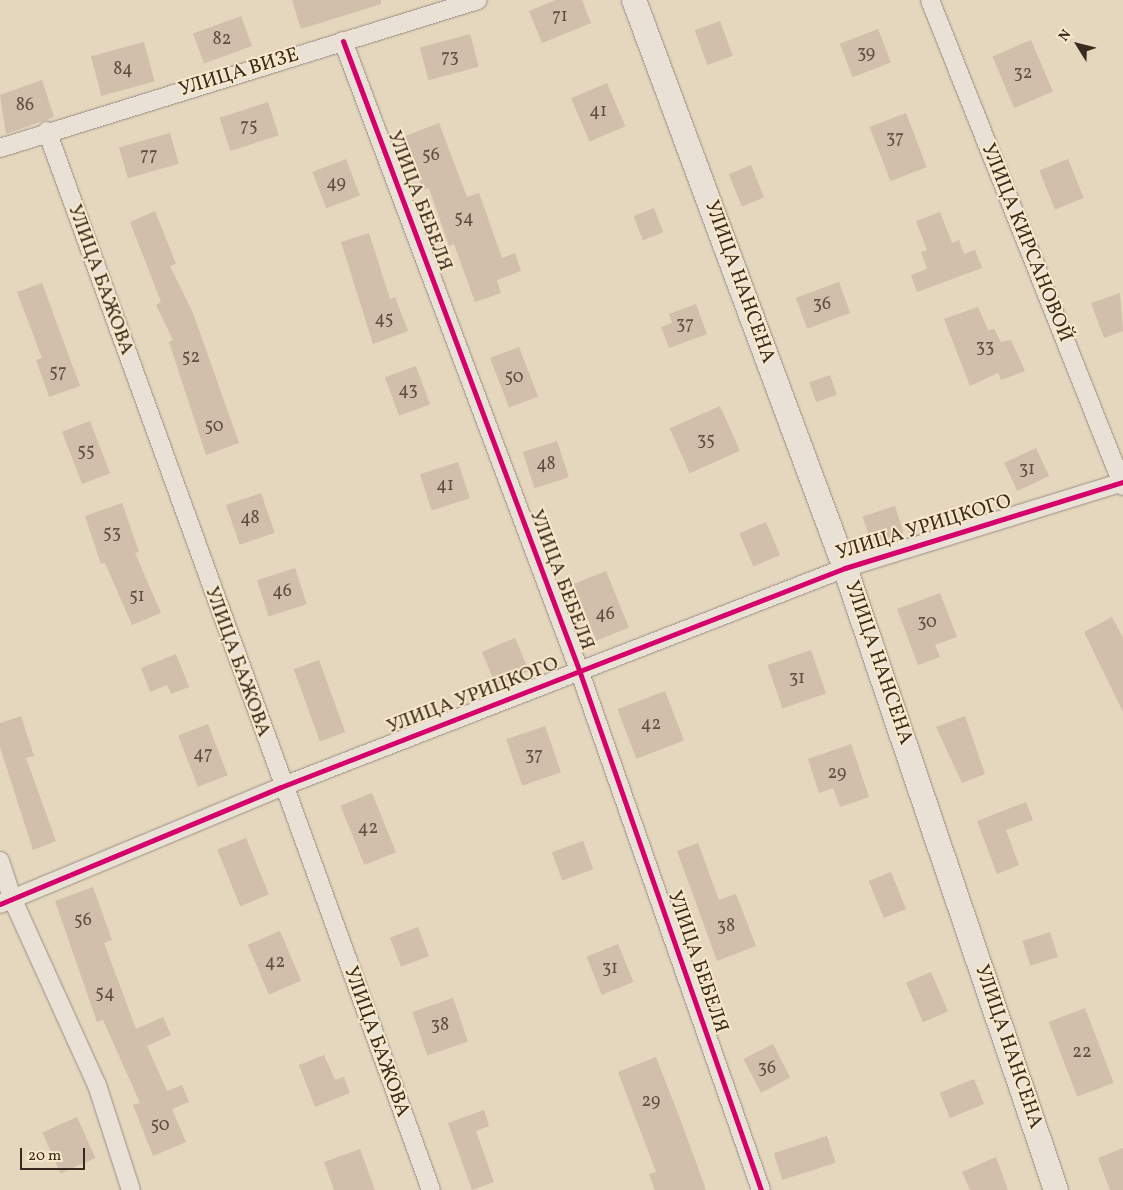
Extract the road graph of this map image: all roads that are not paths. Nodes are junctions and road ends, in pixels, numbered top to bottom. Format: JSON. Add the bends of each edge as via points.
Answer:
{"nodes":[{"id":1,"x":478,"y":0,"type":"edge"},
{"id":2,"x":634,"y":0,"type":"edge"},
{"id":3,"x":930,"y":0,"type":"edge"},
{"id":4,"x":343,"y":41,"type":"junction"},
{"id":5,"x":47,"y":131,"type":"junction"},
{"id":6,"x":0,"y":148,"type":"edge"},
{"id":7,"x":1123,"y":483,"type":"edge"},
{"id":8,"x":845,"y":568,"type":"junction"},
{"id":9,"x":579,"y":670,"type":"junction"},
{"id":10,"x":282,"y":787,"type":"junction"},
{"id":11,"x":0,"y":861,"type":"edge"},
{"id":12,"x":6,"y":901,"type":"edge"},
{"id":13,"x":131,"y":1190,"type":"edge"},
{"id":14,"x":431,"y":1190,"type":"edge"},
{"id":15,"x":761,"y":1190,"type":"edge"},
{"id":16,"x":1056,"y":1190,"type":"edge"}],
"edges":[{"from":1,"to":4,"type":"street","name":"УЛИЦА ВИЗЕ"},
{"from":2,"to":8,"type":"main road","name":"УЛИЦА НАНСЕНА"},
{"from":3,"to":7,"type":"street","name":"УЛИЦА КИРСАНОВОЙ"},
{"from":4,"to":5,"type":"street","name":"УЛИЦА ВИЗЕ"},
{"from":4,"to":9,"type":"street","name":"УЛИЦА БЕБЕЛЯ"},
{"from":5,"to":6,"type":"street","name":"УЛИЦА ВИЗЕ"},
{"from":5,"to":10,"type":"street","name":"УЛИЦА БАЖОВА"},
{"from":7,"to":8,"type":"street","name":"УЛИЦА УРИЦКОГО"},
{"from":8,"to":9,"type":"street","name":"УЛИЦА УРИЦКОГО"},
{"from":8,"to":16,"type":"main road","name":"УЛИЦА НАНСЕНА"},
{"from":9,"to":10,"type":"street","name":"УЛИЦА УРИЦКОГО"},
{"from":9,"to":15,"type":"street","name":"УЛИЦА БЕБЕЛЯ"},
{"from":10,"to":12,"type":"street","name":"УЛИЦА УРИЦКОГО"},
{"from":10,"to":14,"type":"street","name":"УЛИЦА БАЖОВА"},
{"from":11,"to":12,"type":"street"},
{"from":12,"to":13,"type":"street","via":[[97,1086]]}]}
